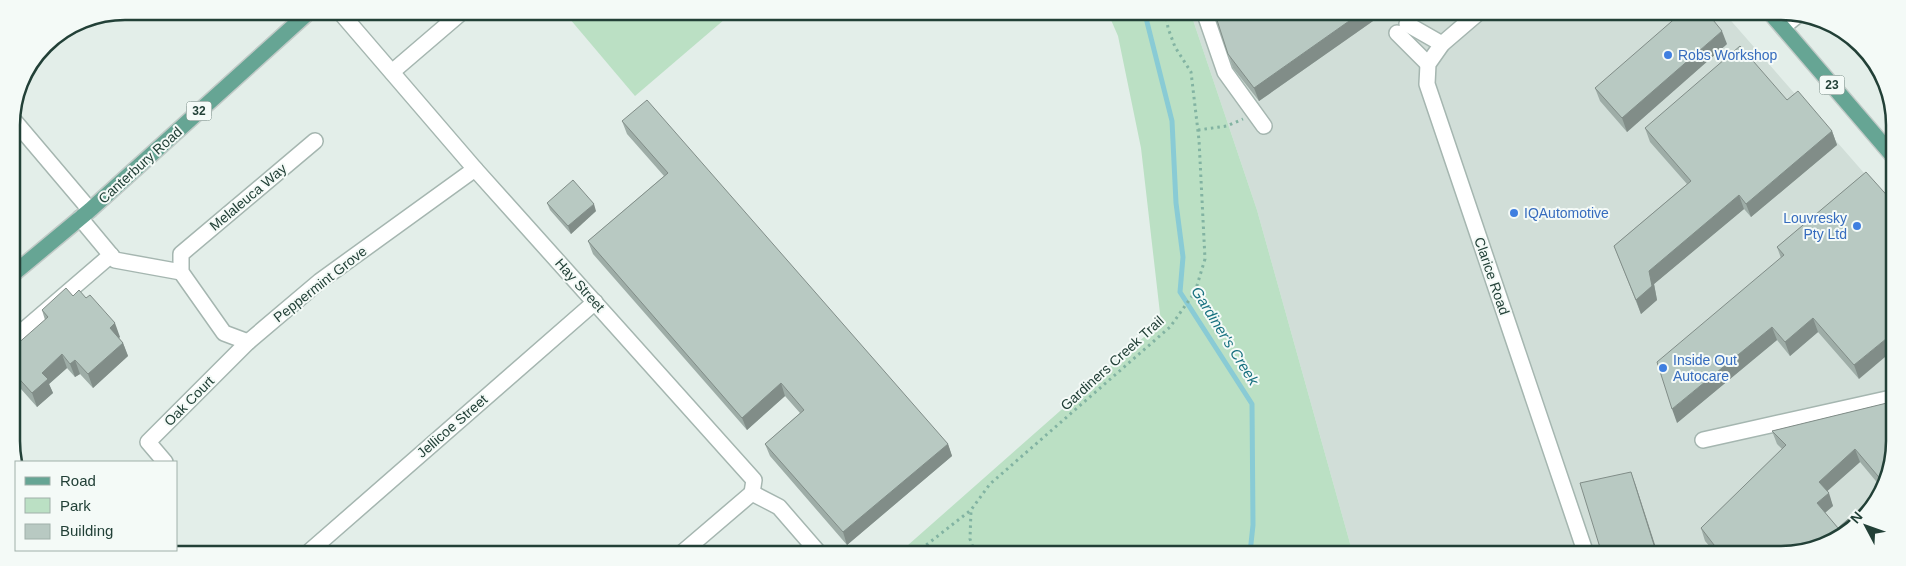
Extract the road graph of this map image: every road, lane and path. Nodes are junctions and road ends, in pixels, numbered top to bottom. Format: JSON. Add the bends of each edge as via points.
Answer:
{"nodes":[{"id":1,"x":300,"y":20,"type":"edge"},
{"id":2,"x":347,"y":20,"type":"edge"},
{"id":3,"x":453,"y":20,"type":"edge"},
{"id":4,"x":1167,"y":20,"type":"edge"},
{"id":5,"x":1207,"y":20,"type":"edge"},
{"id":6,"x":1470,"y":20,"type":"edge"},
{"id":7,"x":1777,"y":20,"type":"edge"},
{"id":8,"x":1791,"y":21,"type":"edge"},
{"id":9,"x":1783,"y":27,"type":"junction"},
{"id":10,"x":1442,"y":44,"type":"junction"},
{"id":11,"x":1428,"y":64,"type":"junction"},
{"id":12,"x":392,"y":72,"type":"junction"},
{"id":13,"x":1237,"y":122,"type":"dead end"},
{"id":14,"x":1264,"y":126,"type":"dead end"},
{"id":15,"x":20,"y":129,"type":"edge"},
{"id":16,"x":1198,"y":130,"type":"junction"},
{"id":17,"x":315,"y":141,"type":"dead end"},
{"id":18,"x":1886,"y":149,"type":"edge"},
{"id":19,"x":475,"y":169,"type":"junction"},
{"id":20,"x":85,"y":214,"type":"junction"},
{"id":21,"x":111,"y":254,"type":"junction"},
{"id":22,"x":20,"y":268,"type":"edge"},
{"id":23,"x":181,"y":272,"type":"junction"},
{"id":24,"x":595,"y":302,"type":"junction"},
{"id":25,"x":20,"y":333,"type":"edge"},
{"id":26,"x":248,"y":342,"type":"junction"},
{"id":27,"x":1886,"y":399,"type":"edge"},
{"id":28,"x":1703,"y":440,"type":"dead end"},
{"id":29,"x":164,"y":461,"type":"edge"},
{"id":30,"x":752,"y":493,"type":"junction"},
{"id":31,"x":971,"y":510,"type":"junction"},
{"id":32,"x":316,"y":546,"type":"edge"},
{"id":33,"x":690,"y":546,"type":"edge"},
{"id":34,"x":813,"y":546,"type":"edge"},
{"id":35,"x":925,"y":546,"type":"edge"},
{"id":36,"x":972,"y":546,"type":"edge"},
{"id":37,"x":1583,"y":546,"type":"edge"}],
"edges":[{"from":1,"to":20,"type":"main road","name":"Canterbury Road","number":"32"},
{"from":2,"to":12,"type":"street","name":"Hay Street"},
{"from":3,"to":12,"type":"street"},
{"from":4,"to":16,"type":"path","name":"Gardiners Creek Trail","via":[[1175,47],[1191,72]]},
{"from":5,"to":14,"type":"street","via":[[1225,72]]},
{"from":6,"to":10,"type":"street"},
{"from":7,"to":9,"type":"main road","number":"23"},
{"from":8,"to":9,"type":"street"},
{"from":9,"to":18,"type":"main road","number":"23"},
{"from":10,"to":11,"type":"street"},
{"from":10,"to":11,"type":"street","via":[[1402,29]]},
{"from":11,"to":37,"type":"street","name":"Clarice Road","via":[[1427,84]]},
{"from":12,"to":19,"type":"street","name":"Hay Street"},
{"from":13,"to":16,"type":"path"},
{"from":15,"to":20,"type":"street"},
{"from":16,"to":31,"type":"path","name":"Gardiners Creek Trail","via":[[1205,259],[1195,292],[1170,327],[990,484]]},
{"from":17,"to":23,"type":"street","name":"Melaleuca Way","via":[[181,254]]},
{"from":19,"to":24,"type":"street","name":"Hay Street"},
{"from":19,"to":26,"type":"street","name":"Peppermint Grove","via":[[320,281]]},
{"from":20,"to":21,"type":"street"},
{"from":20,"to":22,"type":"main road","name":"Canterbury Road","number":"32"},
{"from":21,"to":23,"type":"street","via":[[115,260]]},
{"from":21,"to":25,"type":"street"},
{"from":23,"to":26,"type":"street","via":[[224,333]]},
{"from":24,"to":30,"type":"street","name":"Hay Street","via":[[754,480]]},
{"from":24,"to":32,"type":"street","name":"Jellicoe Street"},
{"from":26,"to":29,"type":"street","name":"Oak Court","via":[[148,442]]},
{"from":27,"to":28,"type":"street"},
{"from":30,"to":33,"type":"street"},
{"from":30,"to":34,"type":"street","via":[[779,507]]},
{"from":31,"to":35,"type":"path","name":"Gardiners Creek Trail"},
{"from":31,"to":36,"type":"path"}]}
